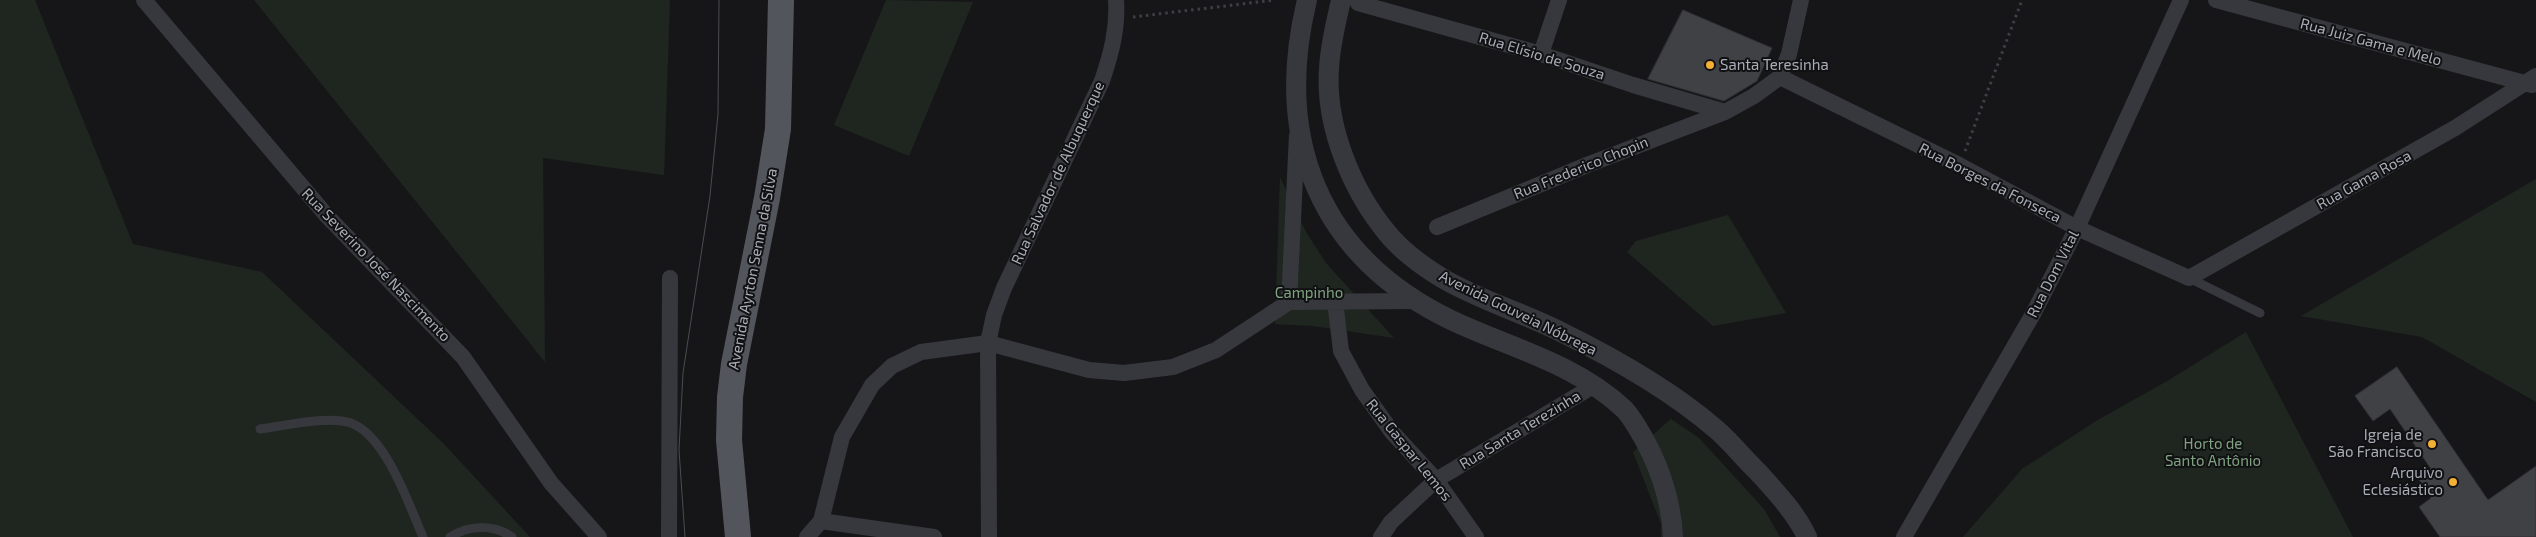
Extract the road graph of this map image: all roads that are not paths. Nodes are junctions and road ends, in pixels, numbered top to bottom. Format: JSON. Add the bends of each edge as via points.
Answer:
{"nodes":[{"id":1,"x":144,"y":0,"type":"edge"},
{"id":2,"x":781,"y":0,"type":"edge"},
{"id":3,"x":1116,"y":0,"type":"edge"},
{"id":4,"x":1307,"y":0,"type":"edge"},
{"id":5,"x":1559,"y":0,"type":"edge"},
{"id":6,"x":1801,"y":0,"type":"edge"},
{"id":7,"x":2181,"y":0,"type":"edge"},
{"id":8,"x":2216,"y":0,"type":"edge"},
{"id":9,"x":1350,"y":1,"type":"edge"},
{"id":10,"x":1541,"y":54,"type":"junction"},
{"id":11,"x":1780,"y":76,"type":"junction"},
{"id":12,"x":2533,"y":82,"type":"edge"},
{"id":13,"x":1725,"y":112,"type":"junction"},
{"id":14,"x":1297,"y":125,"type":"junction"},
{"id":15,"x":1437,"y":227,"type":"dead end"},
{"id":16,"x":2077,"y":228,"type":"junction"},
{"id":17,"x":670,"y":278,"type":"dead end"},
{"id":18,"x":2189,"y":278,"type":"junction"},
{"id":19,"x":1335,"y":301,"type":"junction"},
{"id":20,"x":1414,"y":301,"type":"junction"},
{"id":21,"x":1289,"y":302,"type":"junction"},
{"id":22,"x":2260,"y":313,"type":"dead end"},
{"id":23,"x":988,"y":343,"type":"junction"},
{"id":24,"x":1595,"y":384,"type":"junction"},
{"id":25,"x":260,"y":429,"type":"dead end"},
{"id":26,"x":1436,"y":480,"type":"junction"},
{"id":27,"x":821,"y":521,"type":"junction"},
{"id":28,"x":848,"y":530,"type":"edge"},
{"id":29,"x":423,"y":537,"type":"edge"},
{"id":30,"x":450,"y":537,"type":"edge"},
{"id":31,"x":512,"y":537,"type":"edge"},
{"id":32,"x":599,"y":537,"type":"edge"},
{"id":33,"x":669,"y":537,"type":"edge"},
{"id":34,"x":738,"y":537,"type":"edge"},
{"id":35,"x":806,"y":537,"type":"edge"},
{"id":36,"x":934,"y":537,"type":"edge"},
{"id":37,"x":989,"y":537,"type":"edge"},
{"id":38,"x":1381,"y":537,"type":"edge"},
{"id":39,"x":1476,"y":537,"type":"edge"},
{"id":40,"x":1673,"y":537,"type":"edge"},
{"id":41,"x":1807,"y":537,"type":"edge"},
{"id":42,"x":1904,"y":537,"type":"edge"}],
"edges":[{"from":1,"to":32,"type":"street","name":"Rua Severino José Nascimento","via":[[327,216],[463,357],[546,476]]},
{"from":2,"to":34,"type":"main road","name":"Avenida Ayrton Senna da Silva","via":[[778,129],[730,397],[730,450]]},
{"from":3,"to":23,"type":"street","name":"Rua Salvador de Albuquerque","via":[[1118,19],[1102,81],[1004,288]]},
{"from":4,"to":14,"type":"street","name":"Avenida Gouveia Nóbrega","via":[[1297,61]]},
{"from":5,"to":10,"type":"street"},
{"from":6,"to":11,"type":"street","via":[[1789,54]]},
{"from":7,"to":16,"type":"street","name":"Rua Dom Vital"},
{"from":8,"to":12,"type":"street","name":"Rua Juiz Gama e Melo"},
{"from":9,"to":10,"type":"street","name":"Rua Elísio de Souza"},
{"from":9,"to":41,"type":"street","name":"Avenida Gouveia Nóbrega","via":[[1333,33],[1328,70],[1335,130],[1350,174],[1365,204],[1389,235],[1443,278],[1559,330],[1674,398],[1718,430],[1775,491]]},
{"from":10,"to":13,"type":"street","name":"Rua Elísio de Souza"},
{"from":11,"to":13,"type":"street"},
{"from":11,"to":16,"type":"street","name":"Rua Borges da Fonseca"},
{"from":12,"to":18,"type":"street","name":"Rua Gama Rosa"},
{"from":13,"to":15,"type":"street","name":"Rua Frederico Chopin"},
{"from":14,"to":20,"type":"street","name":"Avenida Gouveia Nóbrega","via":[[1309,168],[1325,207],[1346,240],[1378,274]]},
{"from":14,"to":21,"type":"street"},
{"from":16,"to":18,"type":"street","name":"Rua Borges da Fonseca"},
{"from":16,"to":42,"type":"street","name":"Rua Dom Vital","via":[[2033,314]]},
{"from":17,"to":33,"type":"street"},
{"from":18,"to":22,"type":"lane","name":"Rua Borges da Fonseca"},
{"from":19,"to":20,"type":"street"},
{"from":19,"to":21,"type":"street"},
{"from":19,"to":26,"type":"street","name":"Rua Gaspar Lemos","via":[[1341,351],[1362,390],[1392,432]]},
{"from":20,"to":24,"type":"street","name":"Avenida Gouveia Nóbrega"},
{"from":21,"to":23,"type":"street","via":[[1216,350],[1172,367],[1124,373],[1089,370]]},
{"from":23,"to":27,"type":"street","via":[[921,352],[892,366],[872,385],[842,437]]},
{"from":23,"to":37,"type":"street","name":"Rua Salvador de Albuquerque"},
{"from":24,"to":26,"type":"street","name":"Rua Santa Terezinha"},
{"from":24,"to":40,"type":"street","name":"Avenida Gouveia Nóbrega","via":[[1626,410],[1660,471],[1672,512]]},
{"from":25,"to":29,"type":"lane","via":[[326,421],[351,423],[383,452]]},
{"from":26,"to":38,"type":"street","name":"Rua Santa Terezinha","via":[[1391,522]]},
{"from":26,"to":39,"type":"street","name":"Rua Gaspar Lemos"},
{"from":27,"to":28,"type":"street"},
{"from":27,"to":35,"type":"street"},
{"from":28,"to":36,"type":"street"},
{"from":30,"to":31,"type":"lane","via":[[462,529],[486,527]]}]}
